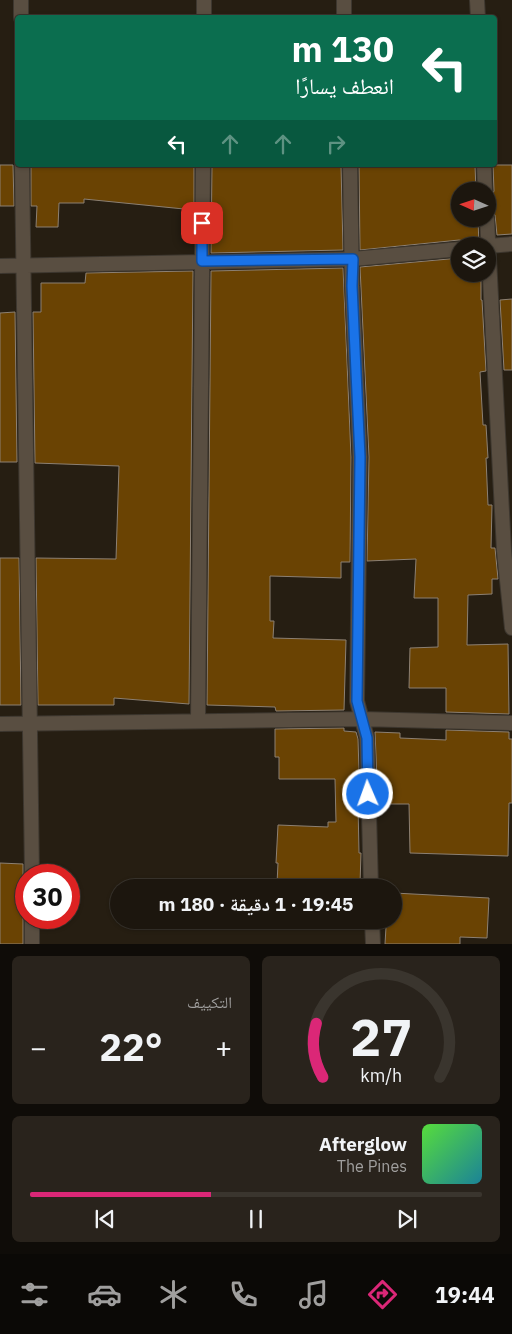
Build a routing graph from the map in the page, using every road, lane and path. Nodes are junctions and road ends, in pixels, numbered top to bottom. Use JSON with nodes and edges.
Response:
{"nodes":[{"id":1,"x":21,"y":0,"type":"edge"},
{"id":2,"x":204,"y":0,"type":"edge"},
{"id":3,"x":344,"y":0,"type":"edge"},
{"id":4,"x":477,"y":0,"type":"edge"},
{"id":5,"x":22,"y":15,"type":"edge"},
{"id":6,"x":204,"y":15,"type":"edge"},
{"id":7,"x":344,"y":15,"type":"edge"},
{"id":8,"x":478,"y":15,"type":"edge"},
{"id":9,"x":22,"y":167,"type":"edge"},
{"id":10,"x":203,"y":167,"type":"edge"},
{"id":11,"x":350,"y":167,"type":"edge"},
{"id":12,"x":484,"y":167,"type":"edge"},
{"id":13,"x":485,"y":182,"type":"edge"},
{"id":14,"x":512,"y":244,"type":"edge"},
{"id":15,"x":496,"y":245,"type":"edge"},
{"id":16,"x":451,"y":250,"type":"edge"},
{"id":17,"x":353,"y":259,"type":"junction"},
{"id":18,"x":202,"y":261,"type":"junction"},
{"id":19,"x":0,"y":266,"type":"edge"},
{"id":20,"x":23,"y":266,"type":"junction"},
{"id":21,"x":490,"y":282,"type":"edge"},
{"id":22,"x":512,"y":628,"type":"edge"},
{"id":23,"x":362,"y":719,"type":"junction"},
{"id":24,"x":198,"y":721,"type":"junction"},
{"id":25,"x":512,"y":723,"type":"edge"},
{"id":26,"x":0,"y":724,"type":"edge"},
{"id":27,"x":30,"y":724,"type":"junction"},
{"id":28,"x":32,"y":864,"type":"edge"},
{"id":29,"x":371,"y":879,"type":"edge"},
{"id":30,"x":32,"y":929,"type":"edge"},
{"id":31,"x":372,"y":929,"type":"edge"},
{"id":32,"x":32,"y":944,"type":"edge"},
{"id":33,"x":373,"y":944,"type":"edge"}],
"edges":[{"from":1,"to":5,"type":"street"},
{"from":2,"to":6,"type":"street"},
{"from":3,"to":7,"type":"street"},
{"from":4,"to":8,"type":"street"},
{"from":9,"to":20,"type":"street"},
{"from":10,"to":18,"type":"street"},
{"from":11,"to":17,"type":"street"},
{"from":12,"to":13,"type":"street"},
{"from":14,"to":15,"type":"street"},
{"from":16,"to":17,"type":"street"},
{"from":17,"to":18,"type":"street"},
{"from":17,"to":23,"type":"street"},
{"from":18,"to":20,"type":"street"},
{"from":18,"to":24,"type":"street"},
{"from":19,"to":20,"type":"street"},
{"from":20,"to":27,"type":"street"},
{"from":21,"to":22,"type":"street"},
{"from":23,"to":24,"type":"street"},
{"from":23,"to":25,"type":"street"},
{"from":23,"to":29,"type":"street"},
{"from":24,"to":27,"type":"street"},
{"from":26,"to":27,"type":"street"},
{"from":27,"to":28,"type":"street"},
{"from":30,"to":32,"type":"street"},
{"from":31,"to":33,"type":"street"}]}
